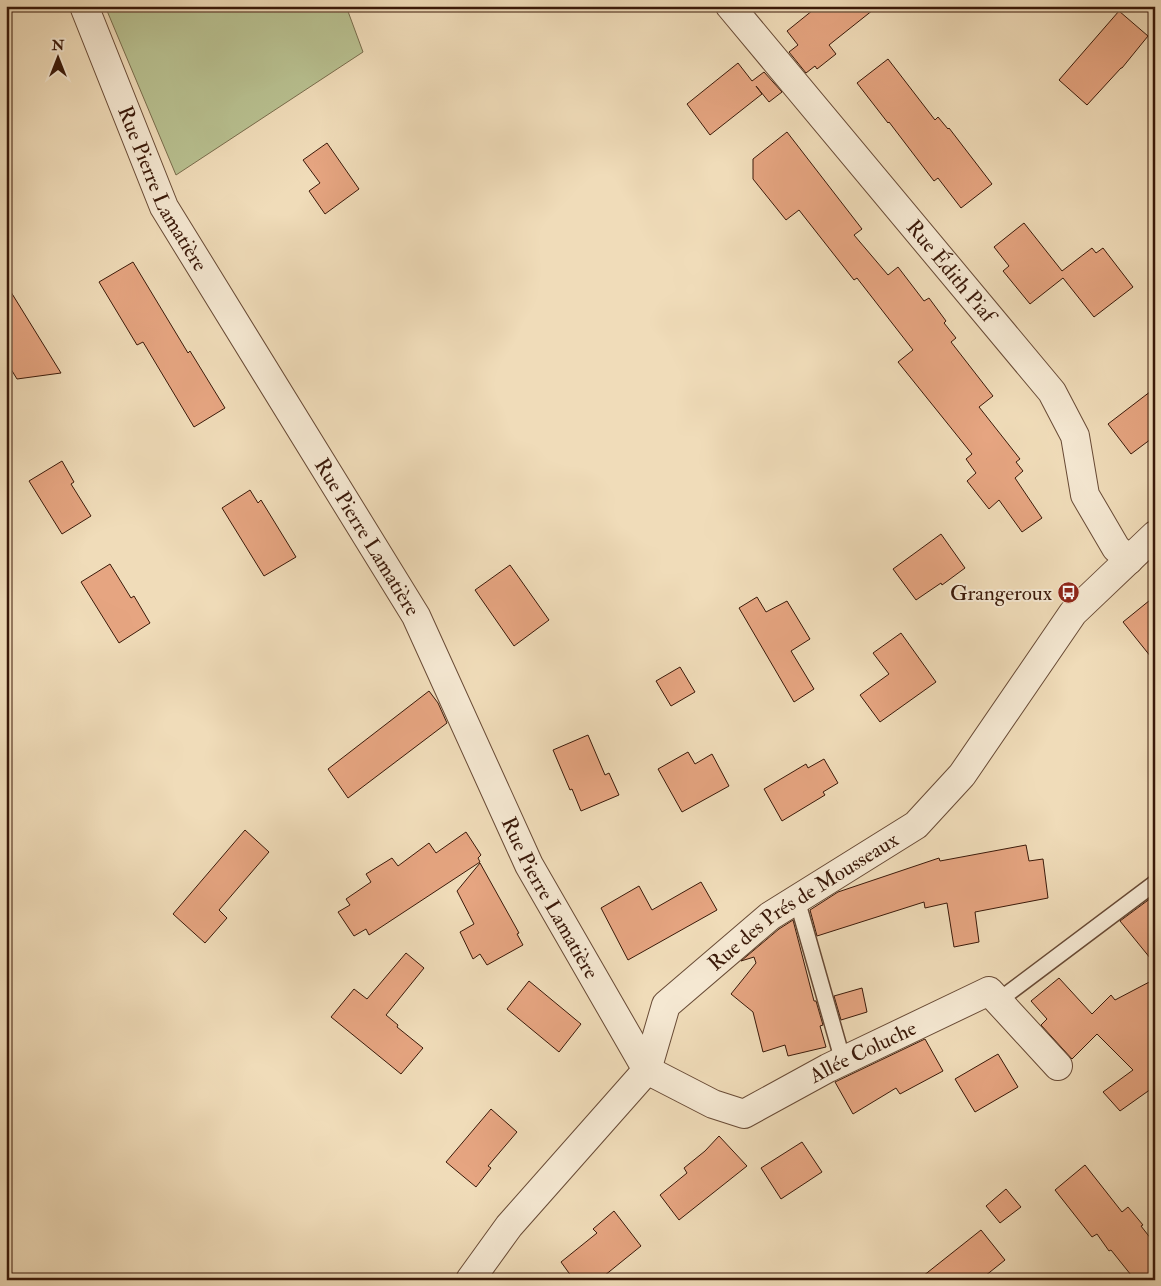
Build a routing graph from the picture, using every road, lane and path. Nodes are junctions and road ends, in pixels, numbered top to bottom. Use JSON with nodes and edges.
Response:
{"nodes":[{"id":1,"x":84,"y":6,"type":"edge"},
{"id":2,"x":730,"y":6,"type":"edge"},
{"id":3,"x":1155,"y":535,"type":"edge"},
{"id":4,"x":1129,"y":560,"type":"junction"},
{"id":5,"x":1155,"y":883,"type":"edge"},
{"id":6,"x":797,"y":900,"type":"junction"},
{"id":7,"x":998,"y":1001,"type":"junction"},
{"id":8,"x":843,"y":1061,"type":"junction"},
{"id":9,"x":1058,"y":1066,"type":"dead end"},
{"id":10,"x":647,"y":1070,"type":"junction"},
{"id":11,"x":470,"y":1280,"type":"edge"}],
"edges":[{"from":1,"to":10,"type":"street","name":"Rue Pierre Lamatière"},
{"from":2,"to":4,"type":"street","name":"Rue Édith Piaf"},
{"from":3,"to":4,"type":"street","name":"Rue des Prés de Mousseaux"},
{"from":4,"to":6,"type":"street","name":"Rue des Prés de Mousseaux"},
{"from":5,"to":7,"type":"lane"},
{"from":6,"to":8,"type":"lane"},
{"from":6,"to":10,"type":"street","name":"Rue des Prés de Mousseaux"},
{"from":7,"to":8,"type":"street","name":"Allée Coluche"},
{"from":7,"to":9,"type":"street"},
{"from":8,"to":10,"type":"street","name":"Allée Coluche"},
{"from":10,"to":11,"type":"street","name":"Rue des Prés de Mousseaux"}]}
